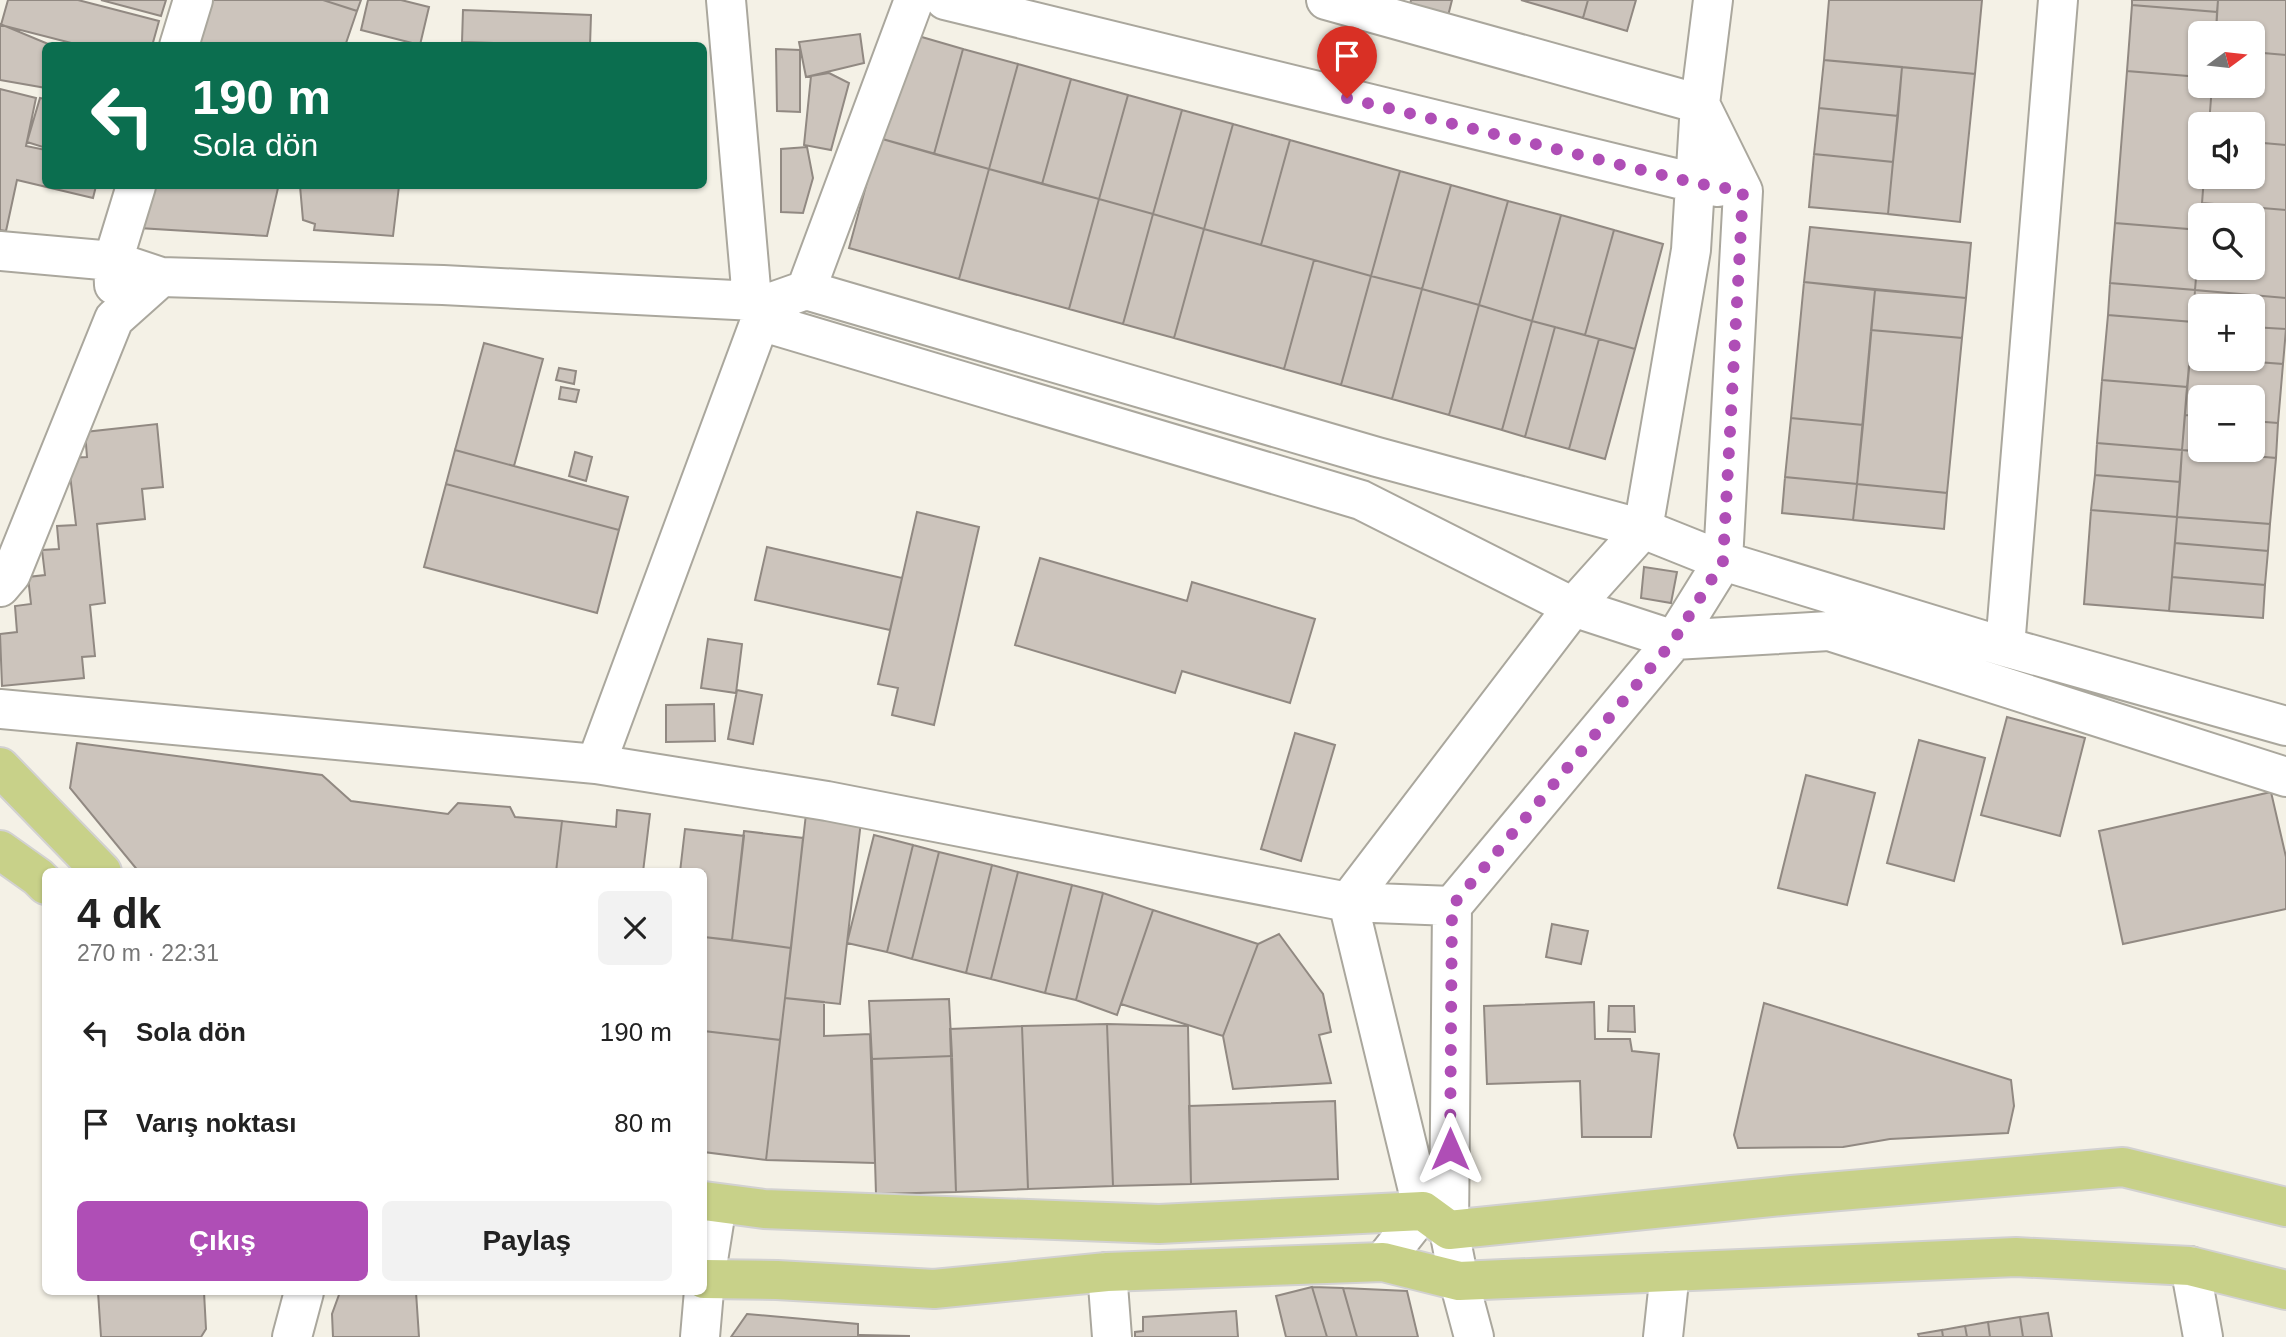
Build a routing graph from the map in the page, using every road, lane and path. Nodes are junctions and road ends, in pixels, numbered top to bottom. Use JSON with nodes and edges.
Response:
{"nodes":[{"id":1,"x":193,"y":0,"type":"edge"},
{"id":2,"x":726,"y":0,"type":"edge"},
{"id":3,"x":914,"y":0,"type":"edge"},
{"id":4,"x":945,"y":0,"type":"edge"},
{"id":5,"x":1326,"y":0,"type":"edge"},
{"id":6,"x":1713,"y":0,"type":"edge"},
{"id":7,"x":2058,"y":0,"type":"edge"},
{"id":8,"x":180,"y":42,"type":"edge"},
{"id":9,"x":1700,"y":104,"type":"junction"},
{"id":10,"x":1695,"y":183,"type":"junction"},
{"id":11,"x":135,"y":189,"type":"edge"},
{"id":12,"x":1743,"y":191,"type":"junction"},
{"id":13,"x":0,"y":251,"type":"edge"},
{"id":14,"x":113,"y":261,"type":"junction"},
{"id":15,"x":161,"y":276,"type":"junction"},
{"id":16,"x":773,"y":303,"type":"junction"},
{"id":17,"x":114,"y":318,"type":"junction"},
{"id":18,"x":1643,"y":529,"type":"junction"},
{"id":19,"x":1723,"y":561,"type":"junction"},
{"id":20,"x":4,"y":581,"type":"edge"},
{"id":21,"x":1573,"y":607,"type":"junction"},
{"id":22,"x":1674,"y":640,"type":"junction"},
{"id":23,"x":2005,"y":647,"type":"junction"},
{"id":24,"x":0,"y":709,"type":"edge"},
{"id":25,"x":2286,"y":726,"type":"edge"},
{"id":26,"x":596,"y":764,"type":"junction"},
{"id":27,"x":0,"y":767,"type":"edge"},
{"id":28,"x":2286,"y":777,"type":"edge"},
{"id":29,"x":0,"y":850,"type":"edge"},
{"id":30,"x":98,"y":868,"type":"edge"},
{"id":31,"x":42,"y":882,"type":"edge"},
{"id":32,"x":1348,"y":902,"type":"junction"},
{"id":33,"x":1452,"y":906,"type":"junction"},
{"id":34,"x":710,"y":1203,"type":"edge"},
{"id":35,"x":2286,"y":1207,"type":"edge"},
{"id":36,"x":1436,"y":1220,"type":"junction"},
{"id":37,"x":707,"y":1241,"type":"edge"},
{"id":38,"x":1383,"y":1262,"type":"junction"},
{"id":39,"x":2190,"y":1266,"type":"junction"},
{"id":40,"x":1107,"y":1272,"type":"junction"},
{"id":41,"x":1670,"y":1272,"type":"junction"},
{"id":42,"x":707,"y":1279,"type":"edge"},
{"id":43,"x":1459,"y":1281,"type":"junction"},
{"id":44,"x":2286,"y":1290,"type":"edge"},
{"id":45,"x":303,"y":1295,"type":"edge"},
{"id":46,"x":703,"y":1295,"type":"edge"},
{"id":47,"x":292,"y":1337,"type":"edge"},
{"id":48,"x":700,"y":1337,"type":"edge"},
{"id":49,"x":1112,"y":1337,"type":"edge"},
{"id":50,"x":1474,"y":1337,"type":"edge"},
{"id":51,"x":1663,"y":1337,"type":"edge"},
{"id":52,"x":2203,"y":1337,"type":"edge"}],
"edges":[{"from":1,"to":8,"type":"street"},
{"from":2,"to":16,"type":"street"},
{"from":3,"to":16,"type":"street"},
{"from":4,"to":10,"type":"street"},
{"from":5,"to":9,"type":"street"},
{"from":6,"to":9,"type":"street"},
{"from":7,"to":23,"type":"street"},
{"from":9,"to":10,"type":"street"},
{"from":9,"to":12,"type":"street"},
{"from":10,"to":12,"type":"street"},
{"from":10,"to":18,"type":"street"},
{"from":11,"to":14,"type":"street"},
{"from":12,"to":19,"type":"street"},
{"from":13,"to":14,"type":"street"},
{"from":14,"to":15,"type":"street"},
{"from":14,"to":17,"type":"street"},
{"from":15,"to":16,"type":"street"},
{"from":15,"to":17,"type":"street"},
{"from":16,"to":18,"type":"street"},
{"from":16,"to":21,"type":"street"},
{"from":16,"to":26,"type":"street"},
{"from":17,"to":20,"type":"street"},
{"from":18,"to":19,"type":"street"},
{"from":18,"to":21,"type":"street"},
{"from":19,"to":22,"type":"street"},
{"from":19,"to":23,"type":"street"},
{"from":21,"to":22,"type":"street"},
{"from":21,"to":32,"type":"street"},
{"from":22,"to":28,"type":"street"},
{"from":22,"to":33,"type":"street"},
{"from":23,"to":25,"type":"street"},
{"from":24,"to":26,"type":"street"},
{"from":26,"to":32,"type":"street"},
{"from":27,"to":30,"type":"main road"},
{"from":29,"to":31,"type":"main road"},
{"from":32,"to":33,"type":"street"},
{"from":32,"to":36,"type":"street"},
{"from":33,"to":36,"type":"street"},
{"from":34,"to":36,"type":"main road"},
{"from":34,"to":37,"type":"street"},
{"from":35,"to":36,"type":"main road"},
{"from":36,"to":38,"type":"street"},
{"from":36,"to":43,"type":"street"},
{"from":38,"to":40,"type":"main road"},
{"from":38,"to":43,"type":"main road"},
{"from":39,"to":41,"type":"main road"},
{"from":39,"to":44,"type":"main road"},
{"from":39,"to":52,"type":"street"},
{"from":40,"to":42,"type":"main road"},
{"from":40,"to":49,"type":"street"},
{"from":41,"to":43,"type":"main road"},
{"from":41,"to":51,"type":"street"},
{"from":43,"to":50,"type":"street"},
{"from":45,"to":47,"type":"street"},
{"from":46,"to":48,"type":"street"}]}
